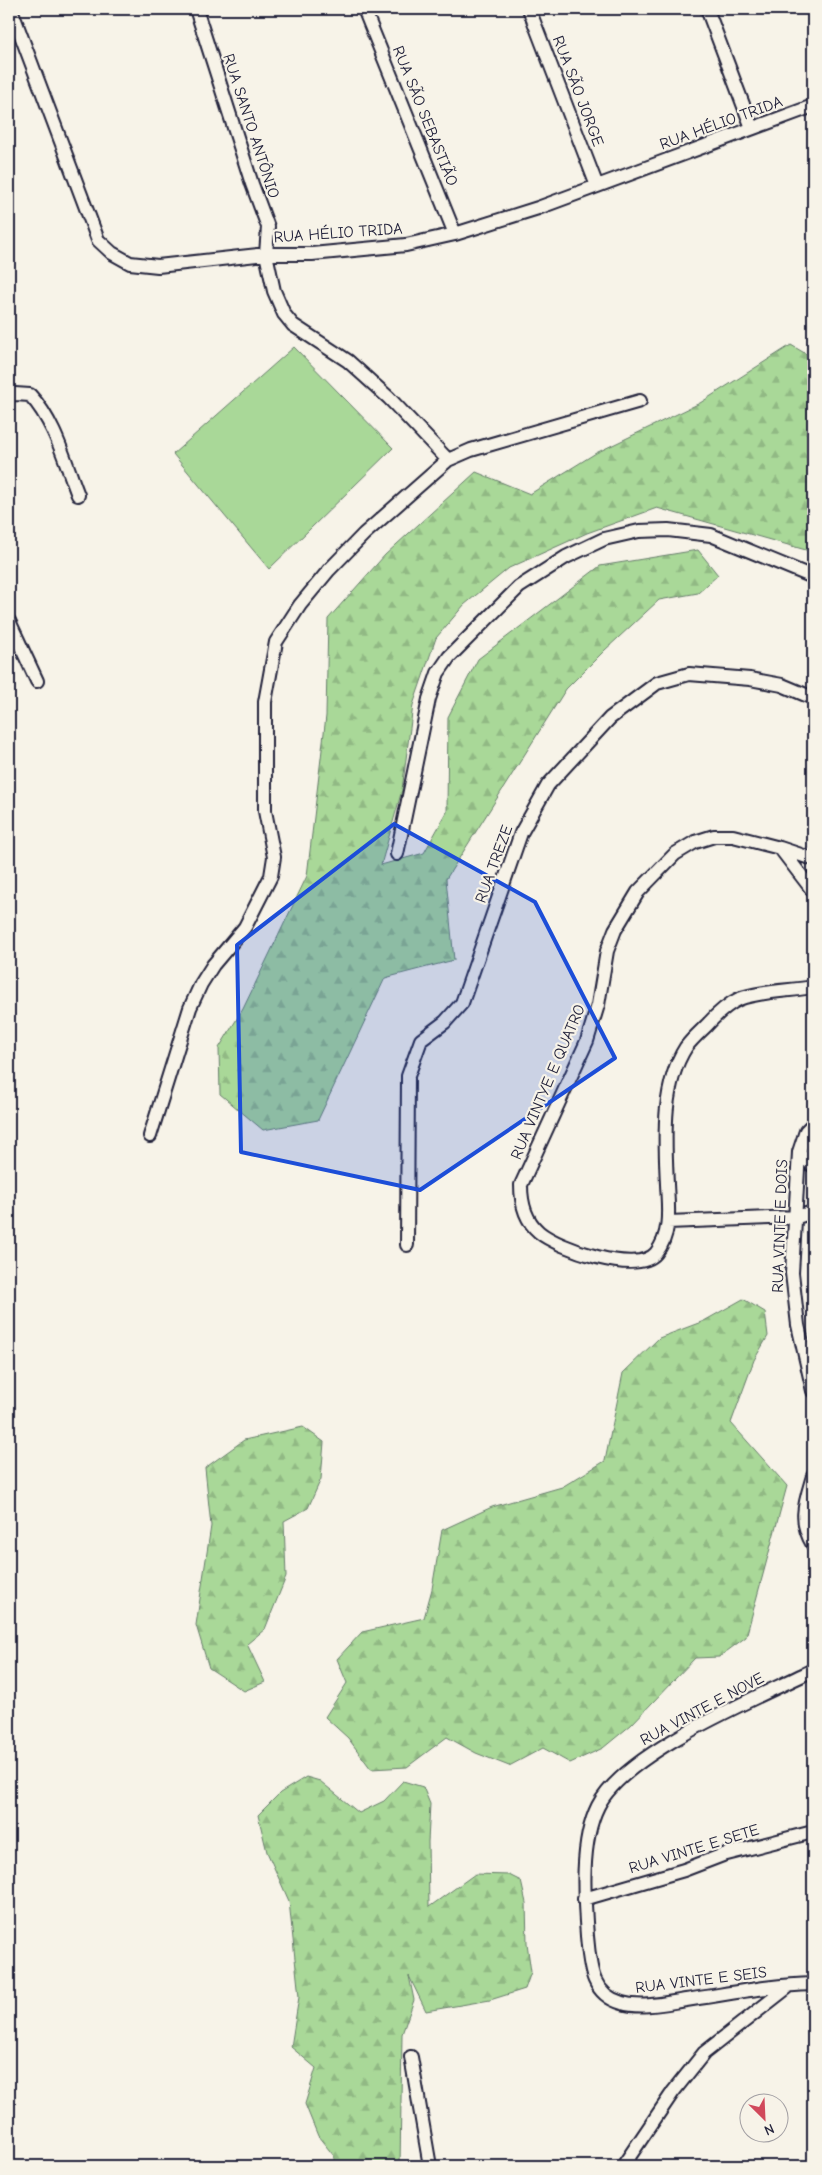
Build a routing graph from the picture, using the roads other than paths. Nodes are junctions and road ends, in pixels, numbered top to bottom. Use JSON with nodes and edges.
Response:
{"nodes":[{"id":1,"x":10,"y":9,"type":"edge"},
{"id":2,"x":196,"y":9,"type":"edge"},
{"id":3,"x":364,"y":9,"type":"edge"},
{"id":4,"x":529,"y":9,"type":"edge"},
{"id":5,"x":707,"y":9,"type":"edge"},
{"id":6,"x":813,"y":106,"type":"edge"},
{"id":7,"x":752,"y":128,"type":"junction"},
{"id":8,"x":596,"y":186,"type":"junction"},
{"id":9,"x":455,"y":234,"type":"junction"},
{"id":10,"x":266,"y":254,"type":"junction"},
{"id":11,"x":9,"y":396,"type":"edge"},
{"id":12,"x":640,"y":401,"type":"dead end"},
{"id":13,"x":448,"y":460,"type":"junction"},
{"id":14,"x":78,"y":495,"type":"dead end"},
{"id":15,"x":813,"y":577,"type":"edge"},
{"id":16,"x":9,"y":621,"type":"edge"},
{"id":17,"x":37,"y":681,"type":"dead end"},
{"id":18,"x":813,"y":698,"type":"edge"},
{"id":19,"x":780,"y":848,"type":"junction"},
{"id":20,"x":397,"y":854,"type":"dead end"},
{"id":21,"x":813,"y":859,"type":"edge"},
{"id":22,"x":813,"y":891,"type":"edge"},
{"id":23,"x":813,"y":987,"type":"edge"},
{"id":24,"x":813,"y":1124,"type":"edge"},
{"id":25,"x":150,"y":1136,"type":"dead end"},
{"id":26,"x":798,"y":1152,"type":"junction"},
{"id":27,"x":813,"y":1166,"type":"edge"},
{"id":28,"x":813,"y":1212,"type":"edge"},
{"id":29,"x":796,"y":1217,"type":"junction"},
{"id":30,"x":668,"y":1222,"type":"junction"},
{"id":31,"x":407,"y":1245,"type":"dead end"},
{"id":32,"x":813,"y":1391,"type":"edge"},
{"id":33,"x":813,"y":1476,"type":"edge"},
{"id":34,"x":813,"y":1545,"type":"edge"},
{"id":35,"x":813,"y":1670,"type":"edge"},
{"id":36,"x":813,"y":1832,"type":"edge"},
{"id":37,"x":584,"y":1900,"type":"junction"},
{"id":38,"x":813,"y":1984,"type":"edge"},
{"id":39,"x":790,"y":1985,"type":"junction"},
{"id":40,"x":411,"y":2057,"type":"dead end"},
{"id":41,"x":430,"y":2166,"type":"edge"},
{"id":42,"x":623,"y":2166,"type":"edge"}],
"edges":[{"from":1,"to":10,"type":"street","name":"RUA HÉLIO TRIDA"},
{"from":2,"to":10,"type":"street","name":"RUA SANTO ANTÔNIO"},
{"from":3,"to":9,"type":"street","name":"RUA SÃO SEBASTIÃO"},
{"from":4,"to":8,"type":"street","name":"RUA SÃO JORGE"},
{"from":5,"to":7,"type":"street"},
{"from":6,"to":7,"type":"street","name":"RUA HÉLIO TRIDA"},
{"from":7,"to":8,"type":"street","name":"RUA HÉLIO TRIDA"},
{"from":8,"to":9,"type":"street","name":"RUA HÉLIO TRIDA"},
{"from":9,"to":10,"type":"street","name":"RUA HÉLIO TRIDA"},
{"from":10,"to":13,"type":"street","name":"RUA SANTO ANTÔNIO"},
{"from":11,"to":14,"type":"street"},
{"from":12,"to":13,"type":"street"},
{"from":13,"to":25,"type":"street"},
{"from":15,"to":20,"type":"street"},
{"from":16,"to":17,"type":"street"},
{"from":18,"to":31,"type":"street","name":"RUA TREZE"},
{"from":19,"to":21,"type":"street","name":"RUA VINTYE E QUATRO"},
{"from":19,"to":22,"type":"street"},
{"from":19,"to":30,"type":"street","name":"RUA VINTYE E QUATRO"},
{"from":23,"to":30,"type":"street"},
{"from":24,"to":26,"type":"street","name":"RUA VINTE E DOIS"},
{"from":26,"to":27,"type":"street"},
{"from":26,"to":29,"type":"street","name":"RUA VINTE E DOIS"},
{"from":28,"to":29,"type":"street"},
{"from":29,"to":30,"type":"street"},
{"from":29,"to":32,"type":"street","name":"RUA VINTE E DOIS"},
{"from":33,"to":34,"type":"street"},
{"from":35,"to":37,"type":"street","name":"RUA VINTE E NOVE"},
{"from":36,"to":37,"type":"street","name":"RUA VINTE E SETE"},
{"from":37,"to":39,"type":"street","name":"RUA VINTE E SEIS"},
{"from":38,"to":39,"type":"street","name":"RUA VINTE E SEIS"},
{"from":39,"to":42,"type":"street","name":"RUA VINTE E SEIS"},
{"from":40,"to":41,"type":"street"}]}
